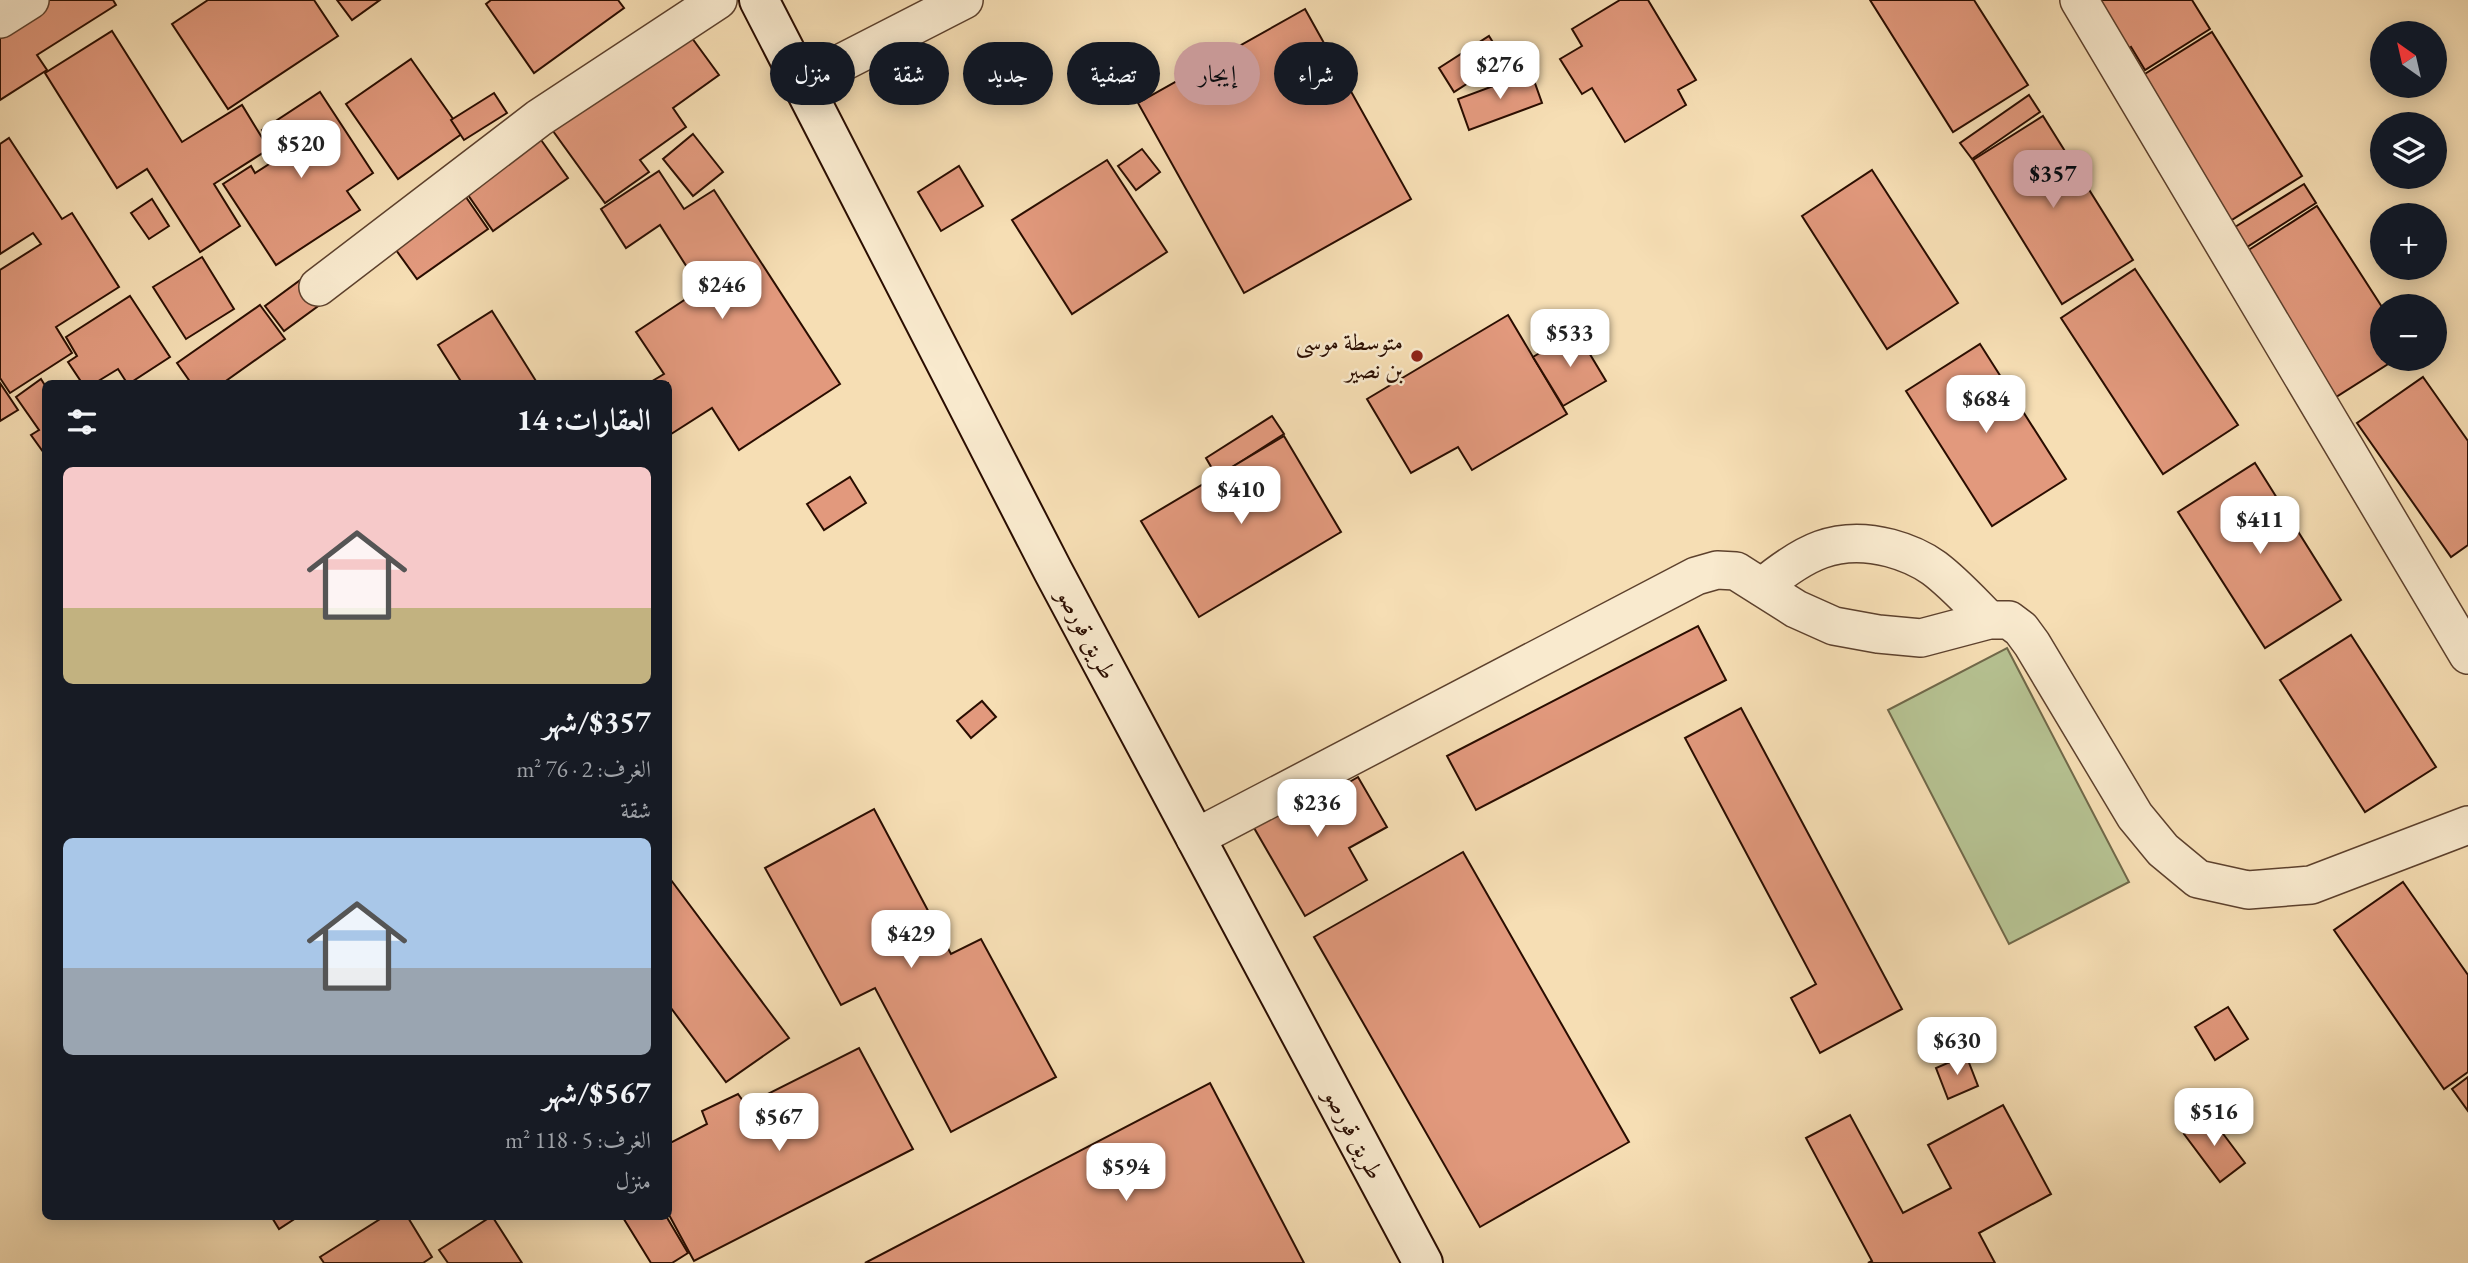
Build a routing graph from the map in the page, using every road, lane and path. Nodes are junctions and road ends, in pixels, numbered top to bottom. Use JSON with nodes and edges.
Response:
{"nodes":[{"id":1,"x":30,"y":0,"type":"edge"},
{"id":2,"x":718,"y":0,"type":"edge"},
{"id":3,"x":759,"y":0,"type":"edge"},
{"id":4,"x":964,"y":0,"type":"edge"},
{"id":5,"x":2080,"y":0,"type":"edge"},
{"id":6,"x":0,"y":19,"type":"edge"},
{"id":7,"x":781,"y":42,"type":"edge"},
{"id":8,"x":855,"y":56,"type":"edge"},
{"id":9,"x":813,"y":105,"type":"edge"},
{"id":10,"x":318,"y":287,"type":"dead end"},
{"id":11,"x":1762,"y":587,"type":"junction"},
{"id":12,"x":1989,"y":620,"type":"junction"},
{"id":13,"x":2468,"y":655,"type":"edge"},
{"id":14,"x":2468,"y":825,"type":"edge"},
{"id":15,"x":1195,"y":838,"type":"junction"},
{"id":16,"x":1423,"y":1263,"type":"edge"}],
"edges":[{"from":1,"to":6,"type":"street"},
{"from":2,"to":10,"type":"street"},
{"from":3,"to":7,"type":"main road","name":"طريق قورصو"},
{"from":4,"to":8,"type":"street"},
{"from":5,"to":13,"type":"street"},
{"from":9,"to":15,"type":"main road","name":"طريق قورصو"},
{"from":11,"to":12,"type":"street"},
{"from":11,"to":12,"type":"street"},
{"from":11,"to":15,"type":"street"},
{"from":12,"to":14,"type":"street"},
{"from":15,"to":16,"type":"main road","name":"طريق قورصو"}]}
